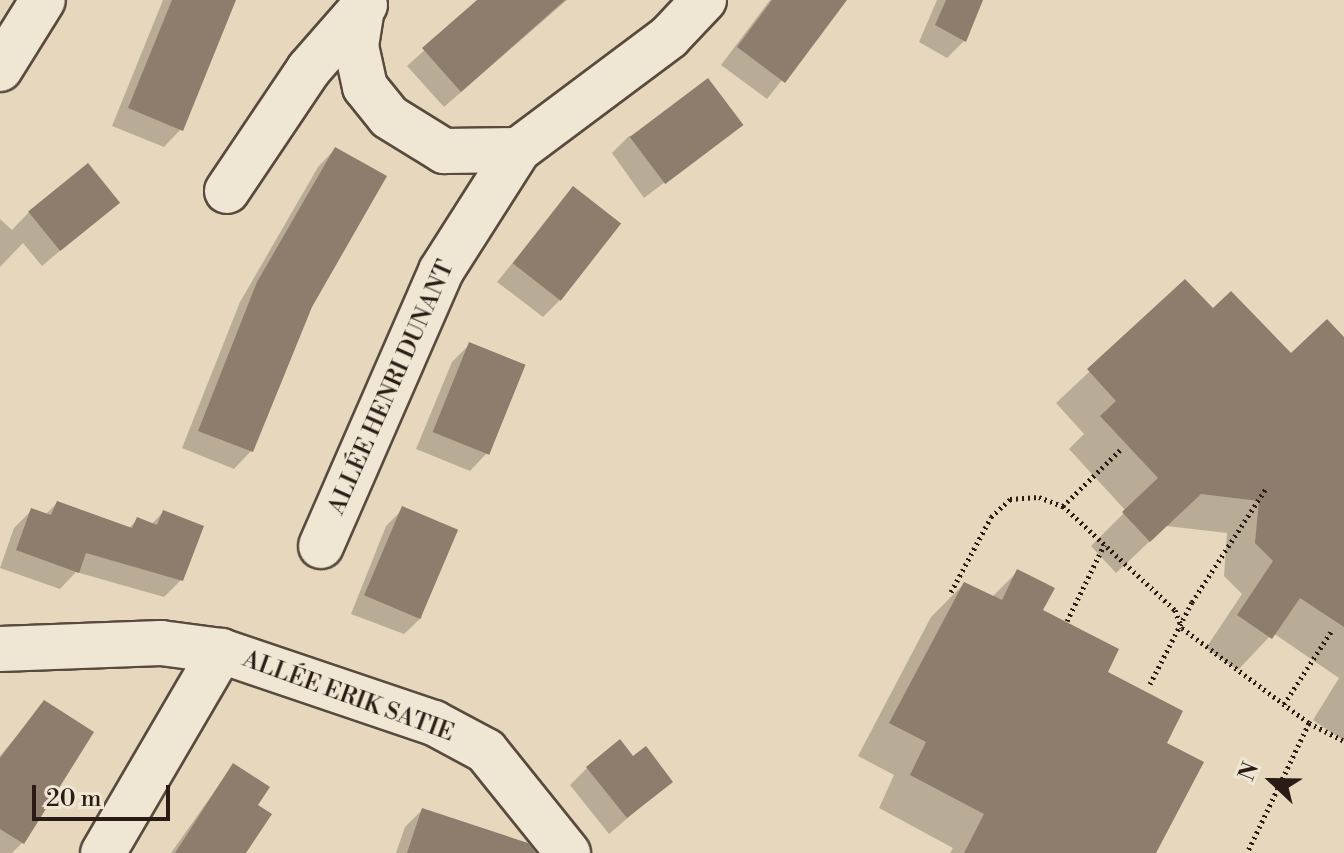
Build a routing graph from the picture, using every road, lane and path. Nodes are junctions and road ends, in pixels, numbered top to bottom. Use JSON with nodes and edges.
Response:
{"nodes":[{"id":1,"x":43,"y":0,"type":"edge"},
{"id":2,"x":704,"y":0,"type":"edge"},
{"id":3,"x":365,"y":4,"type":"edge"},
{"id":4,"x":0,"y":69,"type":"edge"},
{"id":5,"x":518,"y":150,"type":"junction"},
{"id":6,"x":227,"y":191,"type":"dead end"},
{"id":7,"x":1120,"y":450,"type":"dead end"},
{"id":8,"x":1267,"y":487,"type":"dead end"},
{"id":9,"x":1063,"y":506,"type":"junction"},
{"id":10,"x":1104,"y":545,"type":"junction"},
{"id":11,"x":321,"y":546,"type":"dead end"},
{"id":12,"x":951,"y":592,"type":"dead end"},
{"id":13,"x":1067,"y":621,"type":"dead end"},
{"id":14,"x":1182,"y":628,"type":"junction"},
{"id":15,"x":1331,"y":632,"type":"dead end"},
{"id":16,"x":0,"y":649,"type":"edge"},
{"id":17,"x":221,"y":651,"type":"junction"},
{"id":18,"x":1150,"y":684,"type":"dead end"},
{"id":19,"x":1284,"y":704,"type":"junction"},
{"id":20,"x":1309,"y":723,"type":"junction"},
{"id":21,"x":1344,"y":741,"type":"edge"},
{"id":22,"x":103,"y":853,"type":"edge"},
{"id":23,"x":568,"y":853,"type":"edge"},
{"id":24,"x":1247,"y":853,"type":"edge"}],
"edges":[{"from":1,"to":4,"type":"street"},
{"from":2,"to":5,"type":"street","name":"ALLÉE HENRI DUNANT"},
{"from":3,"to":5,"type":"street"},
{"from":3,"to":6,"type":"street"},
{"from":5,"to":11,"type":"street","name":"ALLÉE HENRI DUNANT"},
{"from":7,"to":9,"type":"path"},
{"from":8,"to":14,"type":"path"},
{"from":9,"to":10,"type":"path"},
{"from":9,"to":12,"type":"path"},
{"from":10,"to":13,"type":"path"},
{"from":10,"to":14,"type":"path"},
{"from":14,"to":18,"type":"path"},
{"from":14,"to":19,"type":"path"},
{"from":15,"to":19,"type":"path"},
{"from":16,"to":17,"type":"street","name":"ALLÉE ERIK SATIE"},
{"from":17,"to":22,"type":"street","name":"ALLÉE ERIK SATIE"},
{"from":17,"to":23,"type":"street","name":"ALLÉE ERIK SATIE"},
{"from":19,"to":20,"type":"path"},
{"from":20,"to":21,"type":"path"},
{"from":20,"to":24,"type":"path"}]}
